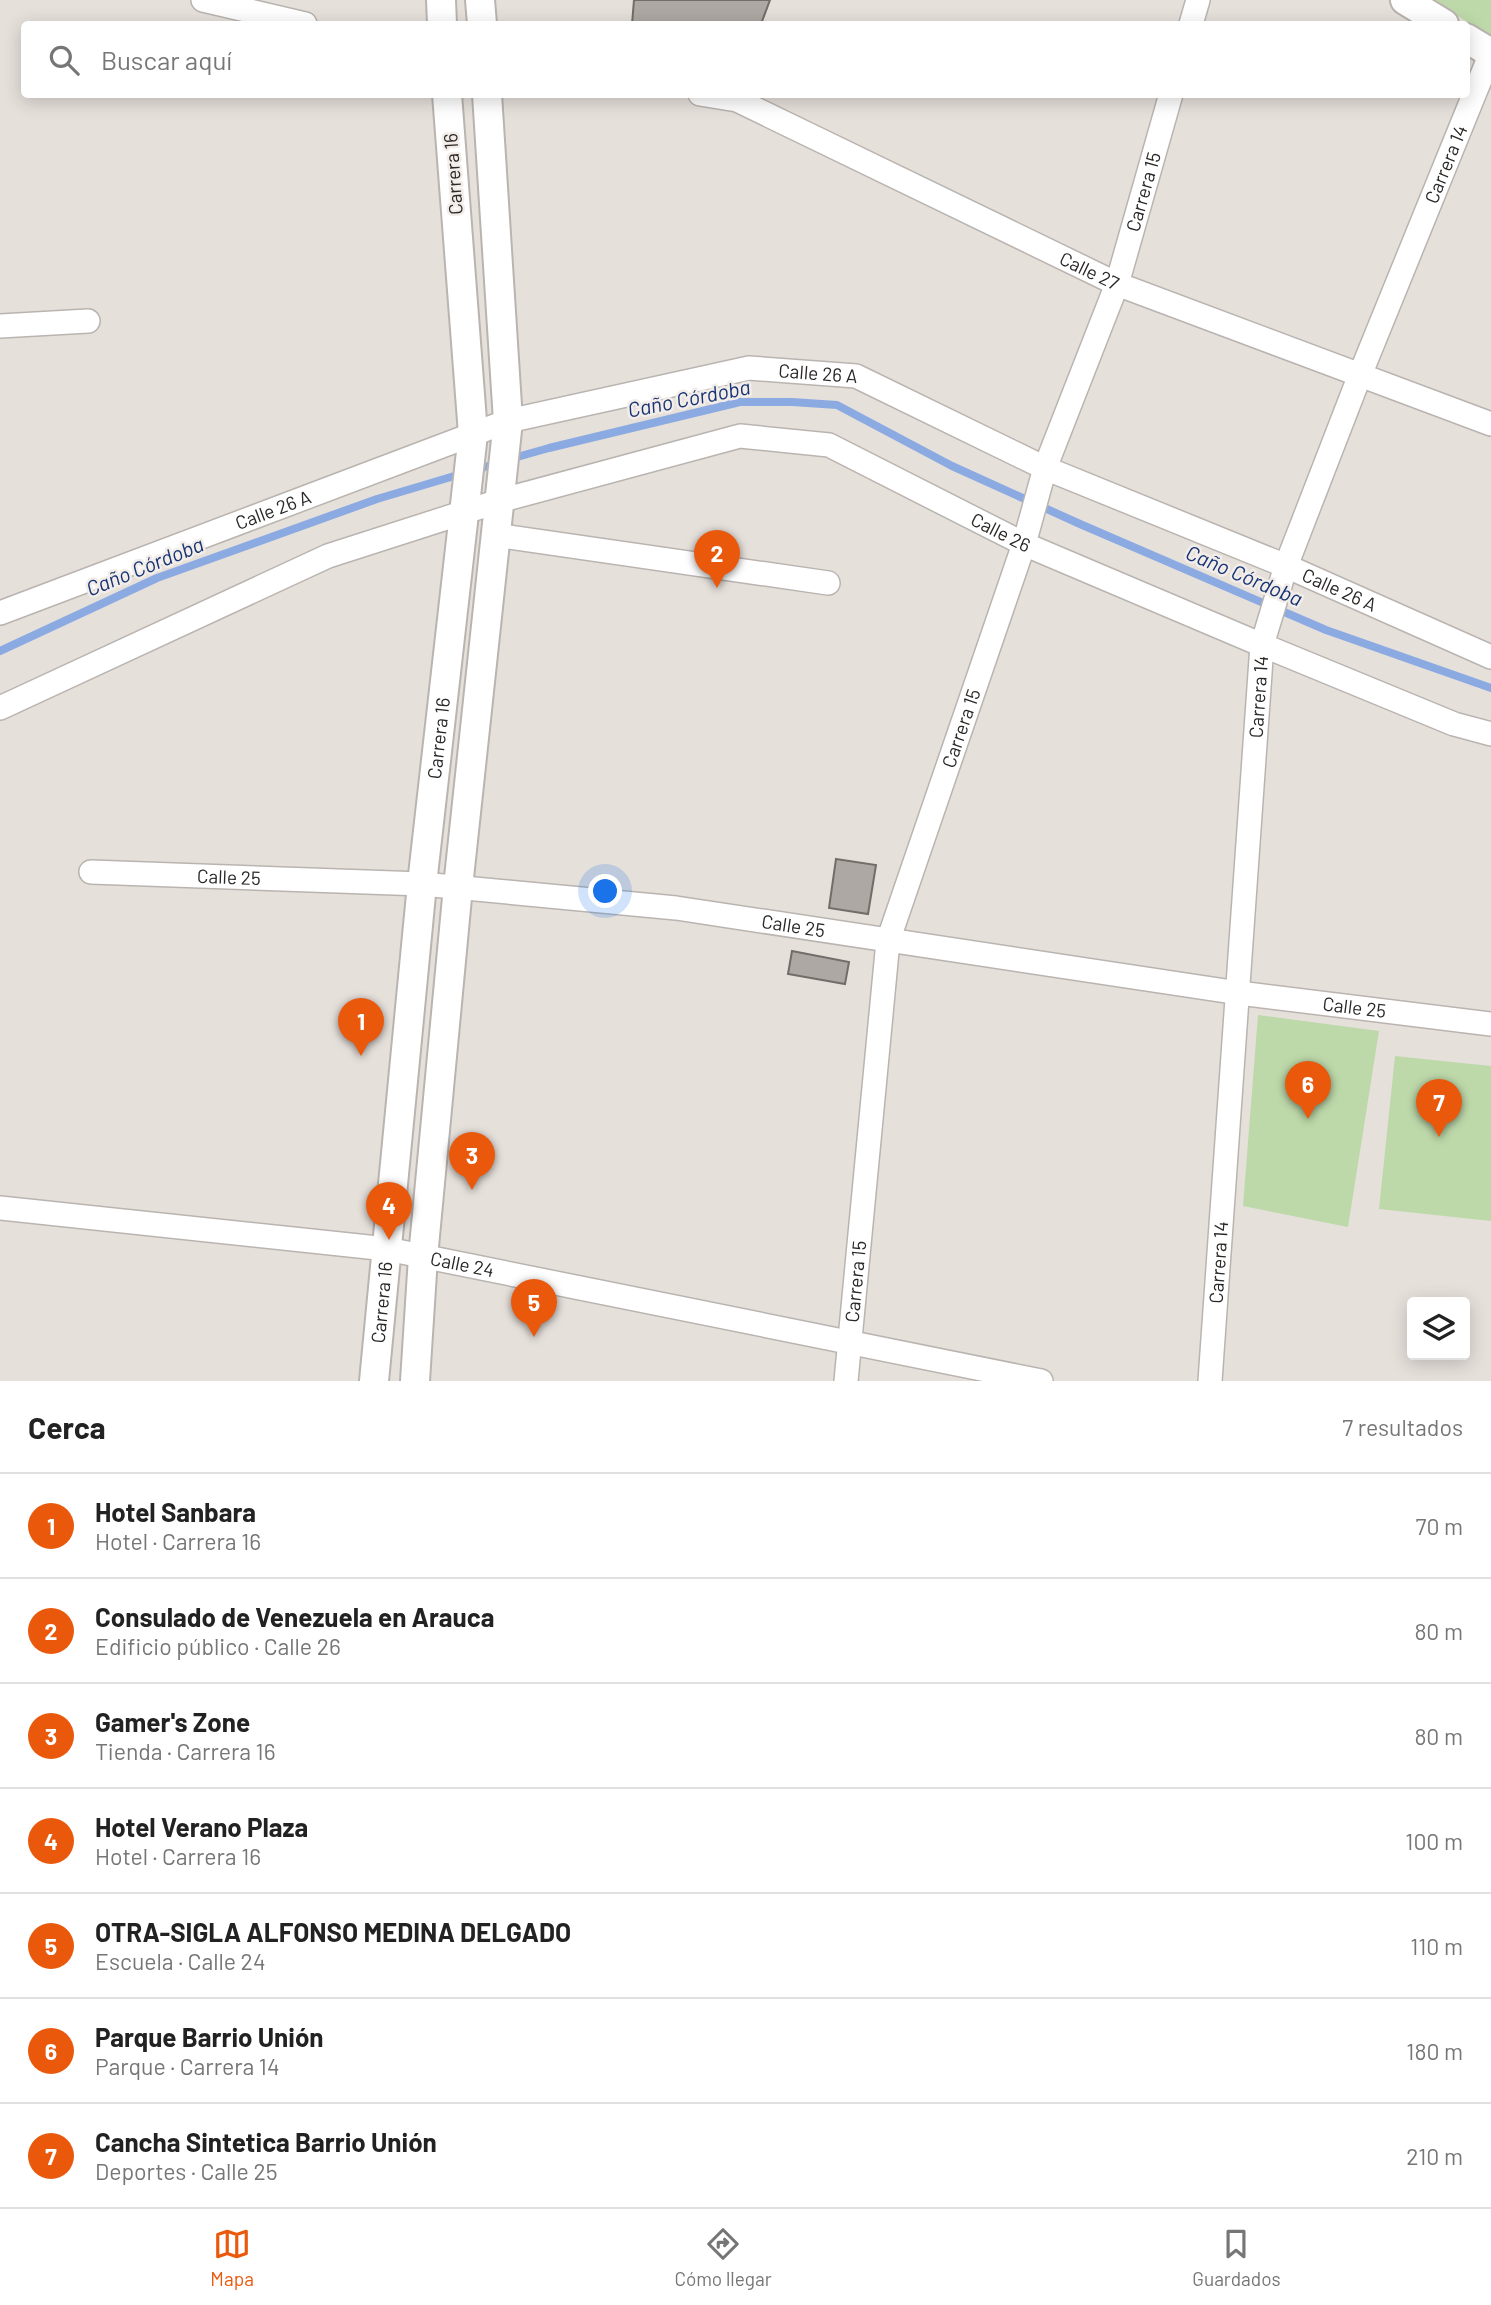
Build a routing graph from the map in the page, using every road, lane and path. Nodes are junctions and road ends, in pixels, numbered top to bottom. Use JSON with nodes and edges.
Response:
{"nodes":[{"id":1,"x":203,"y":0,"type":"edge"},
{"id":2,"x":440,"y":0,"type":"edge"},
{"id":3,"x":480,"y":0,"type":"edge"},
{"id":4,"x":1198,"y":0,"type":"edge"},
{"id":5,"x":1405,"y":0,"type":"edge"},
{"id":6,"x":292,"y":21,"type":"edge"},
{"id":7,"x":442,"y":21,"type":"edge"},
{"id":8,"x":482,"y":21,"type":"edge"},
{"id":9,"x":1192,"y":21,"type":"edge"},
{"id":10,"x":1439,"y":21,"type":"edge"},
{"id":11,"x":1470,"y":40,"type":"edge"},
{"id":12,"x":1491,"y":53,"type":"edge"},
{"id":13,"x":447,"y":98,"type":"edge"},
{"id":14,"x":487,"y":98,"type":"edge"},
{"id":15,"x":725,"y":98,"type":"edge"},
{"id":16,"x":1170,"y":98,"type":"edge"},
{"id":17,"x":1117,"y":284,"type":"junction"},
{"id":18,"x":88,"y":321,"type":"dead end"},
{"id":19,"x":0,"y":326,"type":"edge"},
{"id":20,"x":1360,"y":375,"type":"junction"},
{"id":21,"x":1491,"y":424,"type":"edge"},
{"id":22,"x":508,"y":428,"type":"junction"},
{"id":23,"x":472,"y":442,"type":"junction"},
{"id":24,"x":1043,"y":475,"type":"junction"},
{"id":25,"x":500,"y":496,"type":"junction"},
{"id":26,"x":465,"y":510,"type":"junction"},
{"id":27,"x":495,"y":535,"type":"junction"},
{"id":28,"x":1026,"y":536,"type":"junction"},
{"id":29,"x":1286,"y":566,"type":"junction"},
{"id":30,"x":828,"y":583,"type":"dead end"},
{"id":31,"x":0,"y":613,"type":"edge"},
{"id":32,"x":1264,"y":638,"type":"junction"},
{"id":33,"x":1491,"y":657,"type":"edge"},
{"id":34,"x":0,"y":708,"type":"edge"},
{"id":35,"x":1491,"y":734,"type":"edge"},
{"id":36,"x":91,"y":872,"type":"dead end"},
{"id":37,"x":422,"y":884,"type":"junction"},
{"id":38,"x":458,"y":887,"type":"junction"},
{"id":39,"x":888,"y":941,"type":"junction"},
{"id":40,"x":1239,"y":993,"type":"junction"},
{"id":41,"x":1491,"y":1024,"type":"edge"},
{"id":42,"x":0,"y":1208,"type":"edge"},
{"id":43,"x":387,"y":1249,"type":"junction"},
{"id":44,"x":424,"y":1257,"type":"junction"},
{"id":45,"x":850,"y":1342,"type":"junction"},
{"id":46,"x":374,"y":1381,"type":"edge"},
{"id":47,"x":415,"y":1381,"type":"edge"},
{"id":48,"x":846,"y":1381,"type":"edge"},
{"id":49,"x":1041,"y":1381,"type":"edge"},
{"id":50,"x":1210,"y":1381,"type":"edge"}],
"edges":[{"from":1,"to":6,"type":"street"},
{"from":2,"to":7,"type":"street"},
{"from":3,"to":8,"type":"street"},
{"from":4,"to":9,"type":"street"},
{"from":5,"to":10,"type":"street"},
{"from":11,"to":12,"type":"street"},
{"from":12,"to":20,"type":"street","name":"Carrera 14"},
{"from":13,"to":23,"type":"street","name":"Carrera 16"},
{"from":14,"to":22,"type":"street","name":"Carrera 16"},
{"from":15,"to":17,"type":"street","name":"Calle 27"},
{"from":16,"to":17,"type":"street","name":"Carrera 15"},
{"from":17,"to":20,"type":"street","name":"Calle 27"},
{"from":17,"to":24,"type":"street","name":"Carrera 15"},
{"from":18,"to":19,"type":"street"},
{"from":20,"to":21,"type":"street","name":"Calle 27"},
{"from":20,"to":29,"type":"street","name":"Carrera 14"},
{"from":22,"to":23,"type":"street","name":"Calle 26 A"},
{"from":22,"to":24,"type":"street","name":"Calle 26 A"},
{"from":22,"to":25,"type":"street","name":"Carrera 16"},
{"from":23,"to":26,"type":"street","name":"Carrera 16"},
{"from":23,"to":31,"type":"street","name":"Calle 26 A"},
{"from":24,"to":28,"type":"street","name":"Carrera 15"},
{"from":24,"to":29,"type":"street","name":"Calle 26 A"},
{"from":25,"to":26,"type":"street","name":"Calle 26"},
{"from":25,"to":27,"type":"street","name":"Carrera 16"},
{"from":25,"to":28,"type":"street","name":"Calle 26"},
{"from":26,"to":34,"type":"street","name":"Calle 26"},
{"from":26,"to":37,"type":"street","name":"Carrera 16"},
{"from":27,"to":30,"type":"street"},
{"from":27,"to":38,"type":"street","name":"Carrera 16"},
{"from":28,"to":32,"type":"street","name":"Calle 26"},
{"from":28,"to":39,"type":"street","name":"Carrera 15"},
{"from":29,"to":32,"type":"street","name":"Carrera 14"},
{"from":29,"to":33,"type":"street","name":"Calle 26 A"},
{"from":32,"to":35,"type":"street","name":"Calle 26"},
{"from":32,"to":40,"type":"street","name":"Carrera 14"},
{"from":36,"to":37,"type":"street","name":"Calle 25"},
{"from":37,"to":38,"type":"street","name":"Calle 25"},
{"from":37,"to":43,"type":"street","name":"Carrera 16"},
{"from":38,"to":39,"type":"street","name":"Calle 25"},
{"from":38,"to":44,"type":"street","name":"Carrera 16"},
{"from":39,"to":40,"type":"street","name":"Calle 25"},
{"from":39,"to":45,"type":"street","name":"Carrera 15"},
{"from":40,"to":41,"type":"street","name":"Calle 25"},
{"from":40,"to":50,"type":"street","name":"Carrera 14"},
{"from":42,"to":43,"type":"street","name":"Calle 24"},
{"from":43,"to":44,"type":"street","name":"Calle 24"},
{"from":43,"to":46,"type":"street","name":"Carrera 16"},
{"from":44,"to":45,"type":"street","name":"Calle 24"},
{"from":44,"to":47,"type":"street","name":"Carrera 16"},
{"from":45,"to":48,"type":"street","name":"Carrera 15"},
{"from":45,"to":49,"type":"street","name":"Calle 24"}]}
